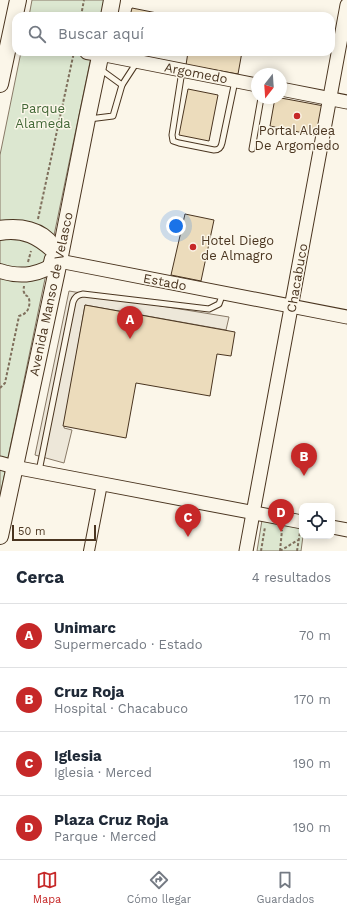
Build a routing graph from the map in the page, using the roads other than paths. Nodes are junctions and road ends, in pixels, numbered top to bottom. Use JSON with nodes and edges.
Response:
{"nodes":[{"id":1,"x":18,"y":0,"type":"edge"},
{"id":2,"x":112,"y":0,"type":"edge"},
{"id":3,"x":347,"y":5,"type":"edge"},
{"id":4,"x":15,"y":12,"type":"edge"},
{"id":5,"x":110,"y":12,"type":"edge"},
{"id":6,"x":12,"y":23,"type":"edge"},
{"id":7,"x":8,"y":39,"type":"edge"},
{"id":8,"x":97,"y":56,"type":"edge"},
{"id":9,"x":138,"y":61,"type":"junction"},
{"id":10,"x":182,"y":70,"type":"junction"},
{"id":11,"x":235,"y":80,"type":"junction"},
{"id":12,"x":251,"y":83,"type":"edge"},
{"id":13,"x":0,"y":84,"type":"edge"},
{"id":14,"x":122,"y":85,"type":"junction"},
{"id":15,"x":287,"y":90,"type":"edge"},
{"id":16,"x":330,"y":98,"type":"junction"},
{"id":17,"x":347,"y":102,"type":"edge"},
{"id":18,"x":260,"y":104,"type":"edge"},
{"id":19,"x":87,"y":119,"type":"junction"},
{"id":20,"x":252,"y":149,"type":"dead end"},
{"id":21,"x":0,"y":228,"type":"edge"},
{"id":22,"x":0,"y":236,"type":"edge"},
{"id":23,"x":59,"y":262,"type":"junction"},
{"id":24,"x":0,"y":264,"type":"edge"},
{"id":25,"x":0,"y":271,"type":"edge"},
{"id":26,"x":223,"y":293,"type":"junction"},
{"id":27,"x":292,"y":306,"type":"junction"},
{"id":28,"x":347,"y":317,"type":"edge"},
{"id":29,"x":7,"y":465,"type":"edge"},
{"id":30,"x":39,"y":472,"type":"junction"},
{"id":31,"x":102,"y":484,"type":"junction"},
{"id":32,"x":254,"y":512,"type":"junction"},
{"id":33,"x":299,"y":521,"type":"edge"},
{"id":34,"x":335,"y":528,"type":"edge"},
{"id":35,"x":347,"y":530,"type":"edge"},
{"id":36,"x":0,"y":536,"type":"edge"},
{"id":37,"x":89,"y":551,"type":"edge"},
{"id":38,"x":246,"y":551,"type":"edge"}],
"edges":[{"from":1,"to":4,"type":"main road"},
{"from":2,"to":5,"type":"main road"},
{"from":3,"to":16,"type":"street","name":"Chacabuco"},
{"from":6,"to":7,"type":"main road"},
{"from":7,"to":13,"type":"main road"},
{"from":8,"to":9,"type":"street","name":"Argomedo"},
{"from":8,"to":14,"type":"lane"},
{"from":8,"to":19,"type":"main road","name":"Avenida Manso de Velasco"},
{"from":9,"to":10,"type":"street","name":"Argomedo"},
{"from":9,"to":14,"type":"lane"},
{"from":10,"to":11,"type":"street","name":"Argomedo"},
{"from":10,"to":11,"type":"lane"},
{"from":11,"to":12,"type":"street","name":"Argomedo"},
{"from":14,"to":19,"type":"lane"},
{"from":15,"to":16,"type":"street"},
{"from":16,"to":17,"type":"street"},
{"from":16,"to":27,"type":"street","name":"Chacabuco"},
{"from":18,"to":20,"type":"lane"},
{"from":19,"to":23,"type":"main road","name":"Avenida Manso de Velasco"},
{"from":21,"to":23,"type":"main road"},
{"from":22,"to":24,"type":"street"},
{"from":23,"to":25,"type":"main road"},
{"from":23,"to":26,"type":"street","name":"Estado"},
{"from":23,"to":29,"type":"main road","name":"Avenida Manso de Velasco"},
{"from":26,"to":27,"type":"street","name":"Estado"},
{"from":26,"to":30,"type":"lane"},
{"from":27,"to":28,"type":"street","name":"Estado"},
{"from":27,"to":32,"type":"street","name":"Chacabuco"},
{"from":29,"to":30,"type":"street"},
{"from":29,"to":36,"type":"main road","name":"Avenida Manso de Velasco"},
{"from":30,"to":31,"type":"street"},
{"from":31,"to":32,"type":"street"},
{"from":31,"to":37,"type":"street"},
{"from":32,"to":33,"type":"street"},
{"from":32,"to":38,"type":"street","name":"Chacabuco"},
{"from":34,"to":35,"type":"street"}]}
